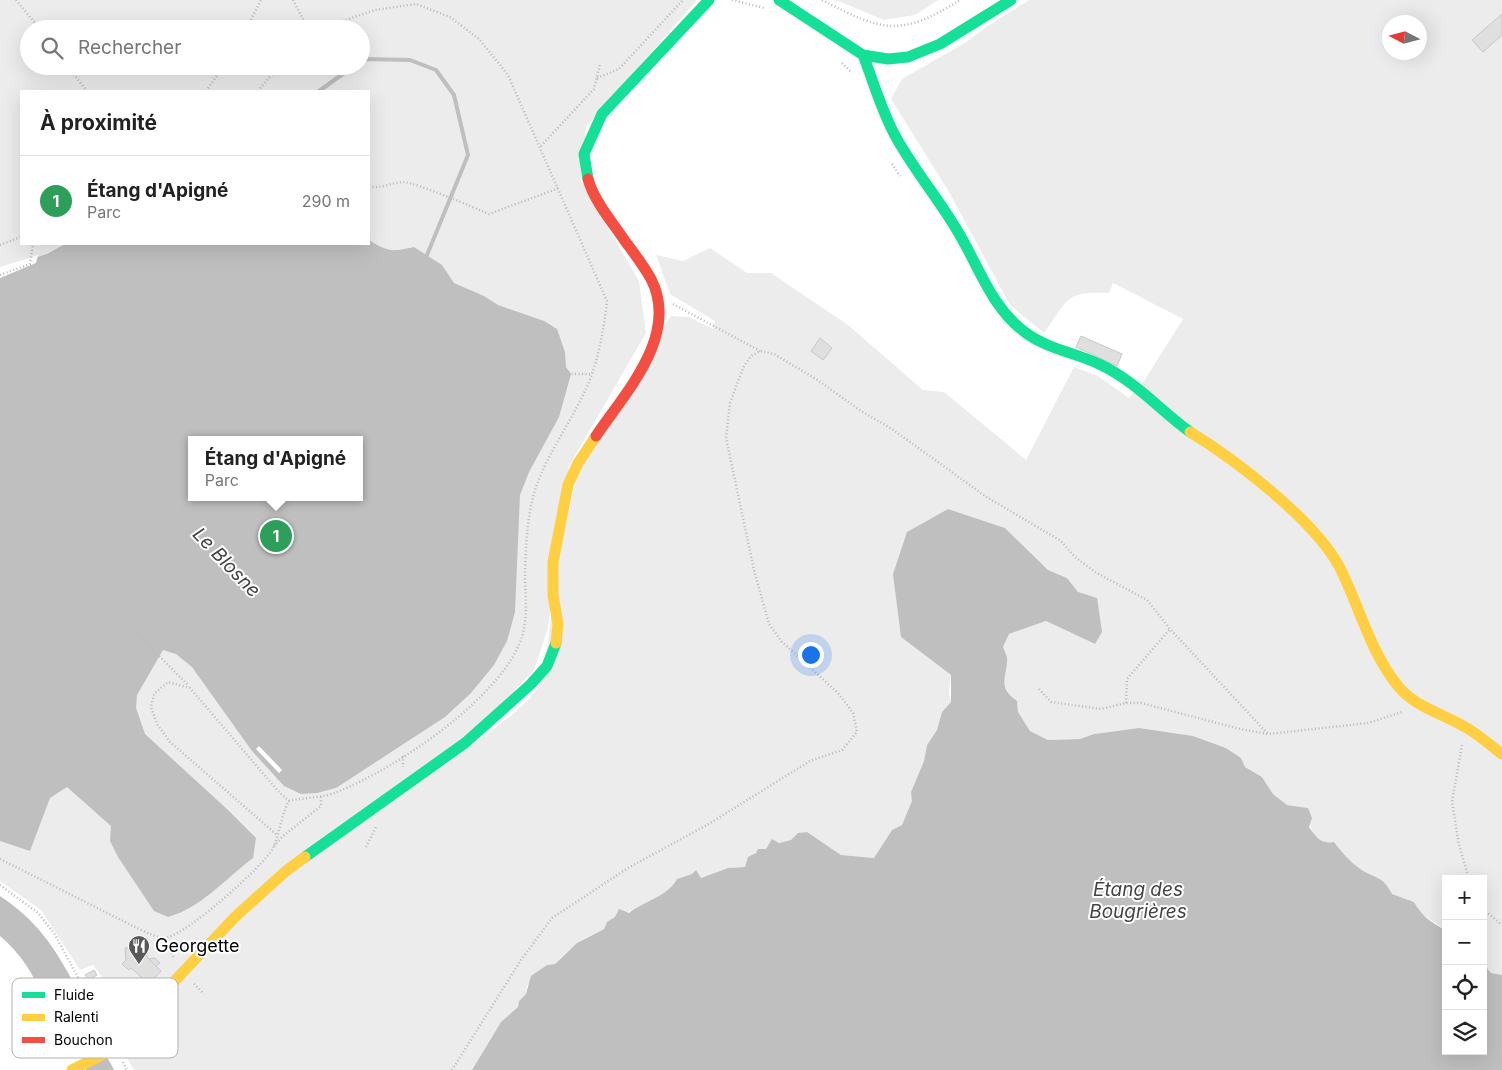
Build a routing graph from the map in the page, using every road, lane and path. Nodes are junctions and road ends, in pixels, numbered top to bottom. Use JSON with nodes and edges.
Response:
{"nodes":[{"id":1,"x":16,"y":0,"type":"edge"},
{"id":2,"x":261,"y":0,"type":"edge"},
{"id":3,"x":293,"y":0,"type":"edge"},
{"id":4,"x":426,"y":0,"type":"edge"},
{"id":5,"x":683,"y":0,"type":"edge"},
{"id":6,"x":709,"y":0,"type":"edge"},
{"id":7,"x":732,"y":0,"type":"edge"},
{"id":8,"x":779,"y":0,"type":"edge"},
{"id":9,"x":822,"y":0,"type":"edge"},
{"id":10,"x":960,"y":0,"type":"edge"},
{"id":11,"x":1011,"y":0,"type":"edge"},
{"id":12,"x":423,"y":6,"type":"junction"},
{"id":13,"x":772,"y":10,"type":"dead end"},
{"id":14,"x":33,"y":20,"type":"edge"},
{"id":15,"x":251,"y":20,"type":"edge"},
{"id":16,"x":303,"y":20,"type":"edge"},
{"id":17,"x":346,"y":20,"type":"edge"},
{"id":18,"x":863,"y":55,"type":"junction"},
{"id":19,"x":836,"y":59,"type":"dead end"},
{"id":20,"x":600,"y":64,"type":"dead end"},
{"id":21,"x":853,"y":74,"type":"dead end"},
{"id":22,"x":75,"y":75,"type":"edge"},
{"id":23,"x":218,"y":75,"type":"edge"},
{"id":24,"x":271,"y":75,"type":"edge"},
{"id":25,"x":597,"y":78,"type":"junction"},
{"id":26,"x":86,"y":90,"type":"edge"},
{"id":27,"x":207,"y":90,"type":"edge"},
{"id":28,"x":259,"y":90,"type":"edge"},
{"id":29,"x":540,"y":147,"type":"junction"},
{"id":30,"x":889,"y":158,"type":"dead end"},
{"id":31,"x":903,"y":180,"type":"dead end"},
{"id":32,"x":370,"y":186,"type":"edge"},
{"id":33,"x":559,"y":188,"type":"junction"},
{"id":34,"x":20,"y":236,"type":"edge"},
{"id":35,"x":33,"y":245,"type":"edge"},
{"id":36,"x":0,"y":246,"type":"edge"},
{"id":37,"x":0,"y":275,"type":"edge"},
{"id":38,"x":657,"y":296,"type":"junction"},
{"id":39,"x":760,"y":351,"type":"junction"},
{"id":40,"x":561,"y":374,"type":"dead end"},
{"id":41,"x":592,"y":374,"type":"junction"},
{"id":42,"x":1170,"y":629,"type":"junction"},
{"id":43,"x":137,"y":634,"type":"dead end"},
{"id":44,"x":190,"y":688,"type":"junction"},
{"id":45,"x":1039,"y":689,"type":"dead end"},
{"id":46,"x":1126,"y":703,"type":"junction"},
{"id":47,"x":1420,"y":706,"type":"junction"},
{"id":48,"x":1466,"y":727,"type":"junction"},
{"id":49,"x":1268,"y":734,"type":"junction"},
{"id":50,"x":1502,"y":754,"type":"edge"},
{"id":51,"x":321,"y":795,"type":"junction"},
{"id":52,"x":289,"y":801,"type":"junction"},
{"id":53,"x":276,"y":834,"type":"junction"},
{"id":54,"x":273,"y":848,"type":"junction"},
{"id":55,"x":0,"y":859,"type":"edge"},
{"id":56,"x":1467,"y":875,"type":"edge"},
{"id":57,"x":0,"y":885,"type":"edge"},
{"id":58,"x":1487,"y":912,"type":"edge"},
{"id":59,"x":1502,"y":925,"type":"edge"},
{"id":60,"x":78,"y":978,"type":"edge"},
{"id":61,"x":177,"y":978,"type":"edge"},
{"id":62,"x":96,"y":1058,"type":"edge"},
{"id":63,"x":72,"y":1070,"type":"edge"},
{"id":64,"x":452,"y":1070,"type":"edge"}],
"edges":[{"from":1,"to":14,"type":"path"},
{"from":2,"to":15,"type":"path"},
{"from":3,"to":16,"type":"path"},
{"from":4,"to":12,"type":"path"},
{"from":5,"to":25,"type":"path"},
{"from":6,"to":38,"type":"street"},
{"from":7,"to":13,"type":"path"},
{"from":8,"to":18,"type":"street"},
{"from":9,"to":10,"type":"path"},
{"from":11,"to":18,"type":"street"},
{"from":12,"to":17,"type":"path"},
{"from":12,"to":29,"type":"path"},
{"from":18,"to":47,"type":"street"},
{"from":19,"to":21,"type":"path"},
{"from":20,"to":25,"type":"path"},
{"from":22,"to":26,"type":"path"},
{"from":23,"to":27,"type":"path"},
{"from":24,"to":28,"type":"path"},
{"from":25,"to":29,"type":"path"},
{"from":29,"to":33,"type":"path"},
{"from":30,"to":31,"type":"path"},
{"from":32,"to":33,"type":"path"},
{"from":33,"to":41,"type":"path"},
{"from":34,"to":36,"type":"path"},
{"from":35,"to":37,"type":"path"},
{"from":38,"to":39,"type":"path"},
{"from":38,"to":61,"type":"street"},
{"from":39,"to":42,"type":"path"},
{"from":39,"to":64,"type":"path"},
{"from":40,"to":41,"type":"path"},
{"from":41,"to":51,"type":"path"},
{"from":42,"to":46,"type":"path"},
{"from":42,"to":49,"type":"path"},
{"from":43,"to":44,"type":"path"},
{"from":44,"to":52,"type":"path"},
{"from":44,"to":53,"type":"path"},
{"from":45,"to":46,"type":"path"},
{"from":46,"to":49,"type":"path"},
{"from":47,"to":48,"type":"street"},
{"from":47,"to":49,"type":"path"},
{"from":48,"to":50,"type":"street"},
{"from":48,"to":56,"type":"path"},
{"from":51,"to":52,"type":"path"},
{"from":51,"to":54,"type":"path"},
{"from":52,"to":53,"type":"path"},
{"from":53,"to":54,"type":"path"},
{"from":54,"to":55,"type":"path"},
{"from":57,"to":60,"type":"path"},
{"from":58,"to":59,"type":"path"},
{"from":62,"to":63,"type":"street"}]}
